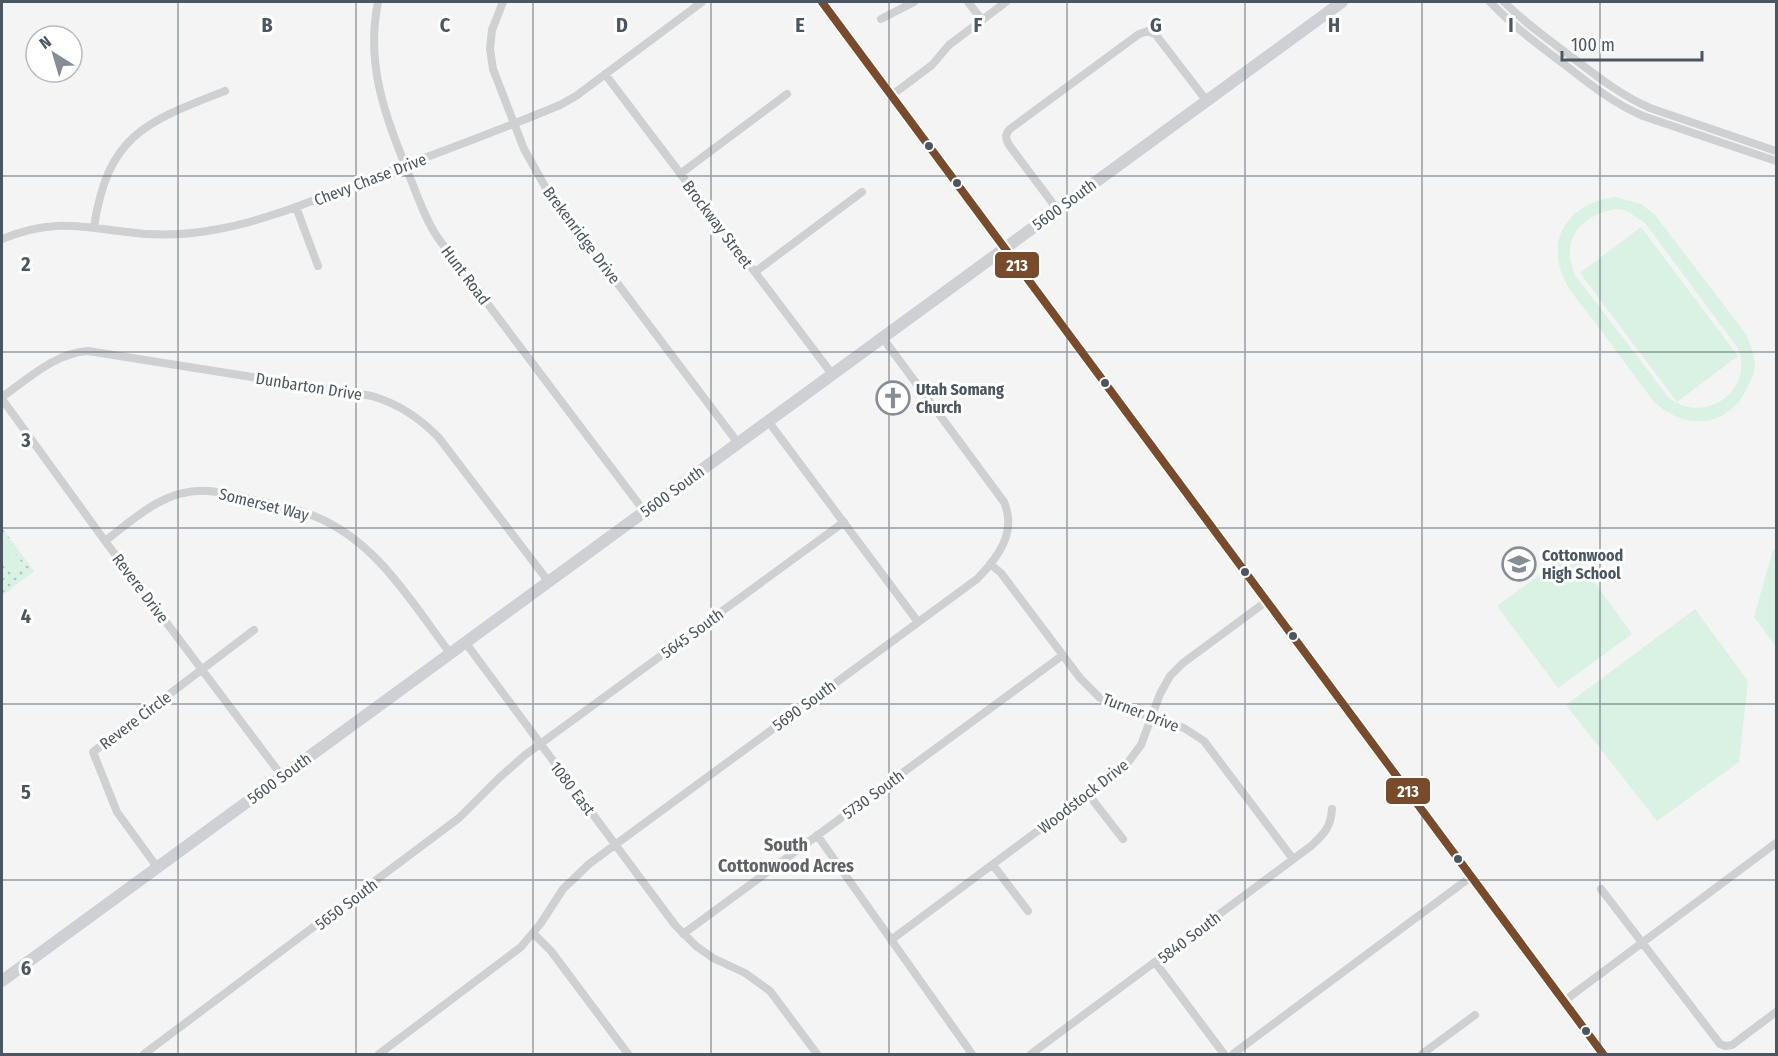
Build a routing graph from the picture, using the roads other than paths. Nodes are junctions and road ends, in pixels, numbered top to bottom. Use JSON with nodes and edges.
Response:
{"nodes":[{"id":1,"x":378,"y":2,"type":"edge"},
{"id":2,"x":503,"y":2,"type":"edge"},
{"id":3,"x":702,"y":2,"type":"edge"},
{"id":4,"x":822,"y":2,"type":"edge"},
{"id":5,"x":914,"y":2,"type":"edge"},
{"id":6,"x":968,"y":2,"type":"edge"},
{"id":7,"x":1006,"y":2,"type":"edge"},
{"id":8,"x":1342,"y":2,"type":"edge"},
{"id":9,"x":1490,"y":2,"type":"edge"},
{"id":10,"x":1504,"y":2,"type":"edge"},
{"id":11,"x":881,"y":19,"type":"dead end"},
{"id":12,"x":982,"y":20,"type":"junction"},
{"id":13,"x":605,"y":74,"type":"junction"},
{"id":14,"x":225,"y":92,"type":"dead end"},
{"id":15,"x":787,"y":94,"type":"dead end"},
{"id":16,"x":892,"y":94,"type":"junction"},
{"id":17,"x":1206,"y":100,"type":"junction"},
{"id":18,"x":514,"y":123,"type":"junction"},
{"id":19,"x":1776,"y":151,"type":"edge"},
{"id":20,"x":1776,"y":161,"type":"edge"},
{"id":21,"x":405,"y":165,"type":"junction"},
{"id":22,"x":680,"y":174,"type":"junction"},
{"id":23,"x":862,"y":192,"type":"dead end"},
{"id":24,"x":296,"y":207,"type":"junction"},
{"id":25,"x":1057,"y":209,"type":"junction"},
{"id":26,"x":94,"y":227,"type":"junction"},
{"id":27,"x":2,"y":239,"type":"edge"},
{"id":28,"x":1005,"y":247,"type":"junction"},
{"id":29,"x":318,"y":266,"type":"dead end"},
{"id":30,"x":755,"y":272,"type":"junction"},
{"id":31,"x":882,"y":337,"type":"junction"},
{"id":32,"x":832,"y":374,"type":"junction"},
{"id":33,"x":2,"y":398,"type":"edge"},
{"id":34,"x":768,"y":421,"type":"junction"},
{"id":35,"x":738,"y":443,"type":"junction"},
{"id":36,"x":644,"y":511,"type":"junction"},
{"id":37,"x":844,"y":522,"type":"junction"},
{"id":38,"x":105,"y":541,"type":"junction"},
{"id":39,"x":990,"y":564,"type":"junction"},
{"id":40,"x":548,"y":581,"type":"junction"},
{"id":41,"x":1267,"y":601,"type":"junction"},
{"id":42,"x":918,"y":622,"type":"junction"},
{"id":43,"x":254,"y":630,"type":"dead end"},
{"id":44,"x":465,"y":642,"type":"junction"},
{"id":45,"x":450,"y":653,"type":"junction"},
{"id":46,"x":1064,"y":655,"type":"junction"},
{"id":47,"x":202,"y":669,"type":"junction"},
{"id":48,"x":1152,"y":717,"type":"junction"},
{"id":49,"x":540,"y":744,"type":"junction"},
{"id":50,"x":282,"y":776,"type":"junction"},
{"id":51,"x":1088,"y":794,"type":"junction"},
{"id":52,"x":1332,"y":809,"type":"dead end"},
{"id":53,"x":817,"y":835,"type":"junction"},
{"id":54,"x":1123,"y":839,"type":"dead end"},
{"id":55,"x":1776,"y":843,"type":"edge"},
{"id":56,"x":615,"y":844,"type":"junction"},
{"id":57,"x":1293,"y":859,"type":"junction"},
{"id":58,"x":993,"y":865,"type":"junction"},
{"id":59,"x":157,"y":867,"type":"junction"},
{"id":60,"x":1472,"y":876,"type":"junction"},
{"id":61,"x":1601,"y":889,"type":"dead end"},
{"id":62,"x":1028,"y":911,"type":"dead end"},
{"id":63,"x":533,"y":933,"type":"junction"},
{"id":64,"x":683,"y":934,"type":"junction"},
{"id":65,"x":891,"y":940,"type":"junction"},
{"id":66,"x":1642,"y":943,"type":"junction"},
{"id":67,"x":1155,"y":962,"type":"junction"},
{"id":68,"x":2,"y":981,"type":"edge"},
{"id":69,"x":1564,"y":1001,"type":"junction"},
{"id":70,"x":1776,"y":1012,"type":"edge"},
{"id":71,"x":1475,"y":1015,"type":"dead end"},
{"id":72,"x":144,"y":1054,"type":"edge"},
{"id":73,"x":380,"y":1054,"type":"edge"},
{"id":74,"x":625,"y":1054,"type":"edge"},
{"id":75,"x":817,"y":1054,"type":"edge"},
{"id":76,"x":972,"y":1054,"type":"edge"},
{"id":77,"x":1031,"y":1054,"type":"edge"},
{"id":78,"x":1224,"y":1054,"type":"edge"},
{"id":79,"x":1233,"y":1054,"type":"edge"},
{"id":80,"x":1422,"y":1054,"type":"edge"},
{"id":81,"x":1604,"y":1054,"type":"edge"}],
"edges":[{"from":1,"to":21,"type":"street","name":"Hunt Road"},
{"from":2,"to":18,"type":"street","name":"Brekenridge Drive"},
{"from":3,"to":13,"type":"street","name":"Chevy Chase Drive"},
{"from":4,"to":16,"type":"main road"},
{"from":5,"to":11,"type":"street"},
{"from":6,"to":12,"type":"street"},
{"from":7,"to":12,"type":"street"},
{"from":8,"to":17,"type":"main road","name":"5600 South"},
{"from":9,"to":20,"type":"street"},
{"from":10,"to":19,"type":"street"},
{"from":12,"to":16,"type":"street"},
{"from":13,"to":18,"type":"street","name":"Chevy Chase Drive"},
{"from":13,"to":22,"type":"street","name":"Brockway Street"},
{"from":14,"to":26,"type":"street"},
{"from":15,"to":22,"type":"street"},
{"from":16,"to":28,"type":"main road"},
{"from":17,"to":25,"type":"main road","name":"5600 South"},
{"from":17,"to":25,"type":"street"},
{"from":18,"to":21,"type":"street","name":"Chevy Chase Drive"},
{"from":18,"to":35,"type":"street","name":"Brekenridge Drive"},
{"from":21,"to":24,"type":"street","name":"Chevy Chase Drive"},
{"from":21,"to":36,"type":"street","name":"Hunt Road"},
{"from":22,"to":30,"type":"street","name":"Brockway Street"},
{"from":23,"to":30,"type":"street"},
{"from":24,"to":26,"type":"street","name":"Chevy Chase Drive"},
{"from":24,"to":29,"type":"street"},
{"from":25,"to":28,"type":"main road","name":"5600 South"},
{"from":26,"to":27,"type":"street","name":"Chevy Chase Drive"},
{"from":28,"to":31,"type":"main road","name":"5600 South"},
{"from":28,"to":41,"type":"main road"},
{"from":30,"to":32,"type":"street","name":"Brockway Street"},
{"from":31,"to":32,"type":"main road","name":"5600 South"},
{"from":31,"to":39,"type":"street","name":"5690 South"},
{"from":32,"to":34,"type":"main road","name":"5600 South"},
{"from":33,"to":38,"type":"street","name":"Revere Drive"},
{"from":33,"to":40,"type":"street","name":"Dunbarton Drive"},
{"from":34,"to":35,"type":"main road","name":"5600 South"},
{"from":34,"to":37,"type":"street"},
{"from":35,"to":36,"type":"main road","name":"5600 South"},
{"from":36,"to":40,"type":"main road","name":"5600 South"},
{"from":37,"to":42,"type":"street"},
{"from":37,"to":49,"type":"street","name":"5645 South"},
{"from":38,"to":45,"type":"street","name":"Somerset Way"},
{"from":38,"to":47,"type":"street","name":"Revere Drive"},
{"from":39,"to":42,"type":"street","name":"5690 South"},
{"from":39,"to":46,"type":"street","name":"Turner Drive"},
{"from":40,"to":44,"type":"main road","name":"5600 South"},
{"from":41,"to":48,"type":"street","name":"Woodstock Drive"},
{"from":41,"to":60,"type":"main road"},
{"from":42,"to":56,"type":"street","name":"5690 South"},
{"from":43,"to":47,"type":"street","name":"Revere Circle"},
{"from":44,"to":45,"type":"main road","name":"5600 South"},
{"from":44,"to":49,"type":"street","name":"1080 East"},
{"from":45,"to":50,"type":"main road","name":"5600 South"},
{"from":46,"to":48,"type":"street","name":"Turner Drive"},
{"from":46,"to":53,"type":"street","name":"5730 South"},
{"from":47,"to":50,"type":"street","name":"Revere Drive"},
{"from":47,"to":59,"type":"street","name":"Revere Circle"},
{"from":48,"to":51,"type":"street","name":"Woodstock Drive"},
{"from":48,"to":57,"type":"street","name":"Turner Drive"},
{"from":49,"to":56,"type":"street","name":"1080 East"},
{"from":49,"to":72,"type":"street","name":"5650 South"},
{"from":50,"to":59,"type":"main road","name":"5600 South"},
{"from":51,"to":54,"type":"street"},
{"from":51,"to":58,"type":"street","name":"Woodstock Drive"},
{"from":52,"to":57,"type":"street","name":"5840 South"},
{"from":53,"to":64,"type":"street","name":"5730 South"},
{"from":53,"to":65,"type":"street"},
{"from":55,"to":66,"type":"street"},
{"from":56,"to":63,"type":"street","name":"5690 South"},
{"from":56,"to":64,"type":"street","name":"1080 East"},
{"from":57,"to":67,"type":"street","name":"5840 South"},
{"from":58,"to":62,"type":"street"},
{"from":58,"to":65,"type":"street","name":"Woodstock Drive"},
{"from":59,"to":68,"type":"main road","name":"5600 South"},
{"from":60,"to":69,"type":"main road"},
{"from":60,"to":79,"type":"street"},
{"from":61,"to":66,"type":"street"},
{"from":63,"to":73,"type":"street","name":"5690 South"},
{"from":63,"to":74,"type":"street"},
{"from":64,"to":75,"type":"street","name":"1080 East"},
{"from":65,"to":76,"type":"street"},
{"from":66,"to":69,"type":"street"},
{"from":66,"to":70,"type":"street"},
{"from":67,"to":77,"type":"street","name":"5840 South"},
{"from":67,"to":78,"type":"street"},
{"from":69,"to":81,"type":"main road"},
{"from":71,"to":80,"type":"street"}]}
